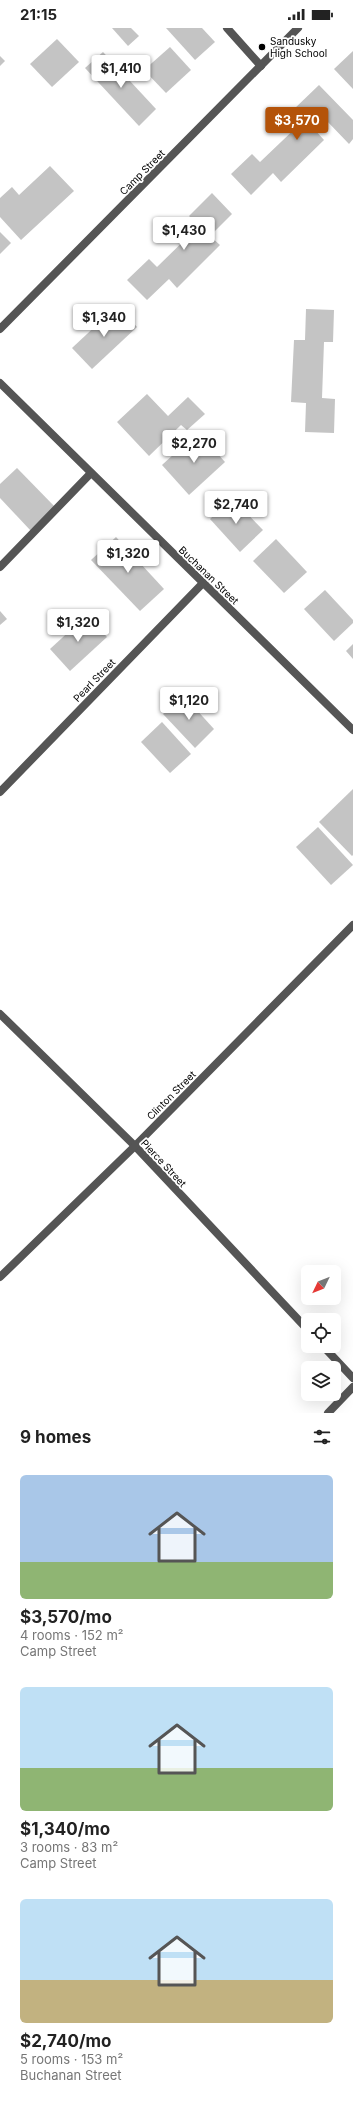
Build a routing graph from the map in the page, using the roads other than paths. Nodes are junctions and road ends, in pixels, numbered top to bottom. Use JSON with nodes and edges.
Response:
{"nodes":[{"id":1,"x":227,"y":28,"type":"edge"},
{"id":2,"x":298,"y":28,"type":"edge"},
{"id":3,"x":260,"y":66,"type":"junction"},
{"id":4,"x":0,"y":329,"type":"edge"},
{"id":5,"x":0,"y":383,"type":"edge"},
{"id":6,"x":91,"y":473,"type":"junction"},
{"id":7,"x":0,"y":567,"type":"edge"},
{"id":8,"x":203,"y":583,"type":"junction"},
{"id":9,"x":353,"y":730,"type":"edge"},
{"id":10,"x":0,"y":792,"type":"edge"},
{"id":11,"x":353,"y":925,"type":"edge"},
{"id":12,"x":0,"y":1014,"type":"edge"},
{"id":13,"x":135,"y":1146,"type":"junction"},
{"id":14,"x":0,"y":1276,"type":"edge"},
{"id":15,"x":301,"y":1323,"type":"edge"},
{"id":16,"x":330,"y":1353,"type":"edge"},
{"id":17,"x":353,"y":1378,"type":"edge"},
{"id":18,"x":353,"y":1388,"type":"edge"},
{"id":19,"x":328,"y":1413,"type":"edge"}],
"edges":[{"from":1,"to":3,"type":"street"},
{"from":2,"to":3,"type":"street","name":"Camp Street"},
{"from":3,"to":4,"type":"street","name":"Camp Street"},
{"from":5,"to":6,"type":"street","name":"Buchanan Street"},
{"from":6,"to":7,"type":"street"},
{"from":6,"to":8,"type":"street","name":"Buchanan Street"},
{"from":8,"to":9,"type":"street","name":"Buchanan Street"},
{"from":8,"to":10,"type":"street","name":"Pearl Street"},
{"from":11,"to":13,"type":"street","name":"Clinton Street"},
{"from":12,"to":13,"type":"street","name":"Pierce Street"},
{"from":13,"to":14,"type":"street","name":"Clinton Street"},
{"from":13,"to":15,"type":"street","name":"Pierce Street"},
{"from":16,"to":17,"type":"street"},
{"from":18,"to":19,"type":"street"}]}
